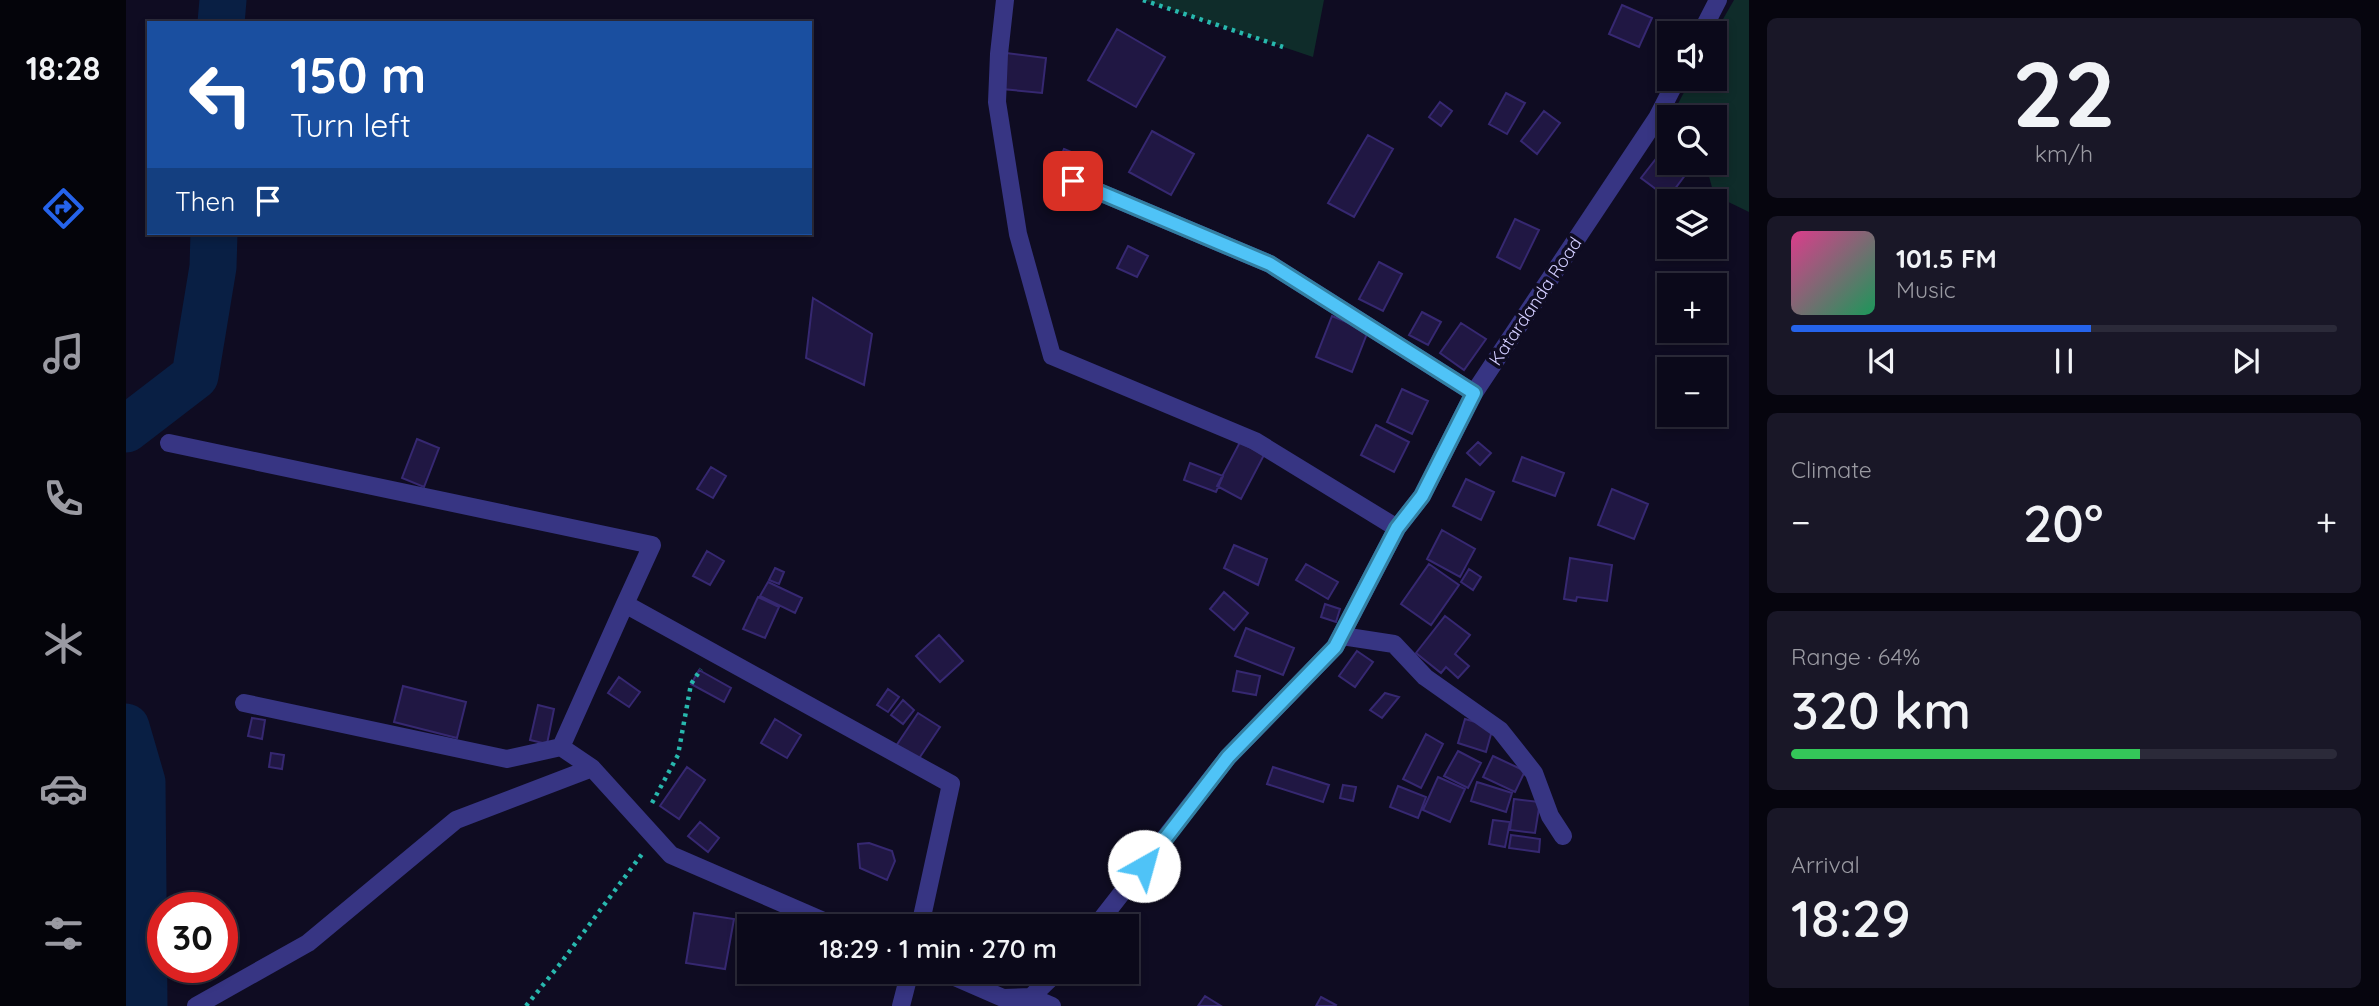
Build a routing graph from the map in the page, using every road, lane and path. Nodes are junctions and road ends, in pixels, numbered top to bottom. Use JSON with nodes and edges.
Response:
{"nodes":[{"id":1,"x":1005,"y":0,"type":"edge"},
{"id":2,"x":1143,"y":0,"type":"edge"},
{"id":3,"x":1718,"y":0,"type":"edge"},
{"id":4,"x":1707,"y":21,"type":"edge"},
{"id":5,"x":1283,"y":47,"type":"dead end"},
{"id":6,"x":1671,"y":91,"type":"edge"},
{"id":7,"x":1073,"y":181,"type":"dead end"},
{"id":8,"x":1474,"y":393,"type":"junction"},
{"id":9,"x":169,"y":443,"type":"dead end"},
{"id":10,"x":1397,"y":528,"type":"junction"},
{"id":11,"x":625,"y":604,"type":"junction"},
{"id":12,"x":1342,"y":636,"type":"junction"},
{"id":13,"x":712,"y":652,"type":"junction"},
{"id":14,"x":244,"y":703,"type":"dead end"},
{"id":15,"x":561,"y":747,"type":"junction"},
{"id":16,"x":592,"y":768,"type":"junction"},
{"id":17,"x":642,"y":822,"type":"junction"},
{"id":18,"x":1563,"y":836,"type":"dead end"},
{"id":19,"x":654,"y":837,"type":"junction"},
{"id":20,"x":807,"y":914,"type":"edge"},
{"id":21,"x":923,"y":914,"type":"edge"},
{"id":22,"x":1105,"y":914,"type":"edge"},
{"id":23,"x":907,"y":984,"type":"edge"},
{"id":24,"x":970,"y":984,"type":"edge"},
{"id":25,"x":1044,"y":984,"type":"edge"},
{"id":26,"x":1031,"y":997,"type":"junction"},
{"id":27,"x":196,"y":1006,"type":"edge"},
{"id":28,"x":526,"y":1006,"type":"edge"},
{"id":29,"x":901,"y":1006,"type":"edge"},
{"id":30,"x":1052,"y":1006,"type":"edge"}],
"edges":[{"from":1,"to":10,"type":"street"},
{"from":2,"to":5,"type":"path"},
{"from":3,"to":4,"type":"street"},
{"from":6,"to":8,"type":"street","name":"Katardanda Road"},
{"from":7,"to":8,"type":"street"},
{"from":8,"to":10,"type":"street","name":"Katardanda Road"},
{"from":9,"to":11,"type":"street"},
{"from":10,"to":12,"type":"street","name":"Katardanda Road"},
{"from":11,"to":13,"type":"street"},
{"from":11,"to":15,"type":"street"},
{"from":12,"to":18,"type":"street"},
{"from":12,"to":22,"type":"street","name":"Katardanda Road"},
{"from":13,"to":17,"type":"path"},
{"from":13,"to":21,"type":"street"},
{"from":14,"to":15,"type":"street"},
{"from":15,"to":16,"type":"street"},
{"from":16,"to":17,"type":"street"},
{"from":16,"to":27,"type":"street"},
{"from":17,"to":19,"type":"street"},
{"from":19,"to":20,"type":"street"},
{"from":19,"to":28,"type":"path"},
{"from":23,"to":29,"type":"street"},
{"from":24,"to":26,"type":"street"},
{"from":25,"to":26,"type":"street"},
{"from":26,"to":30,"type":"street"}]}
